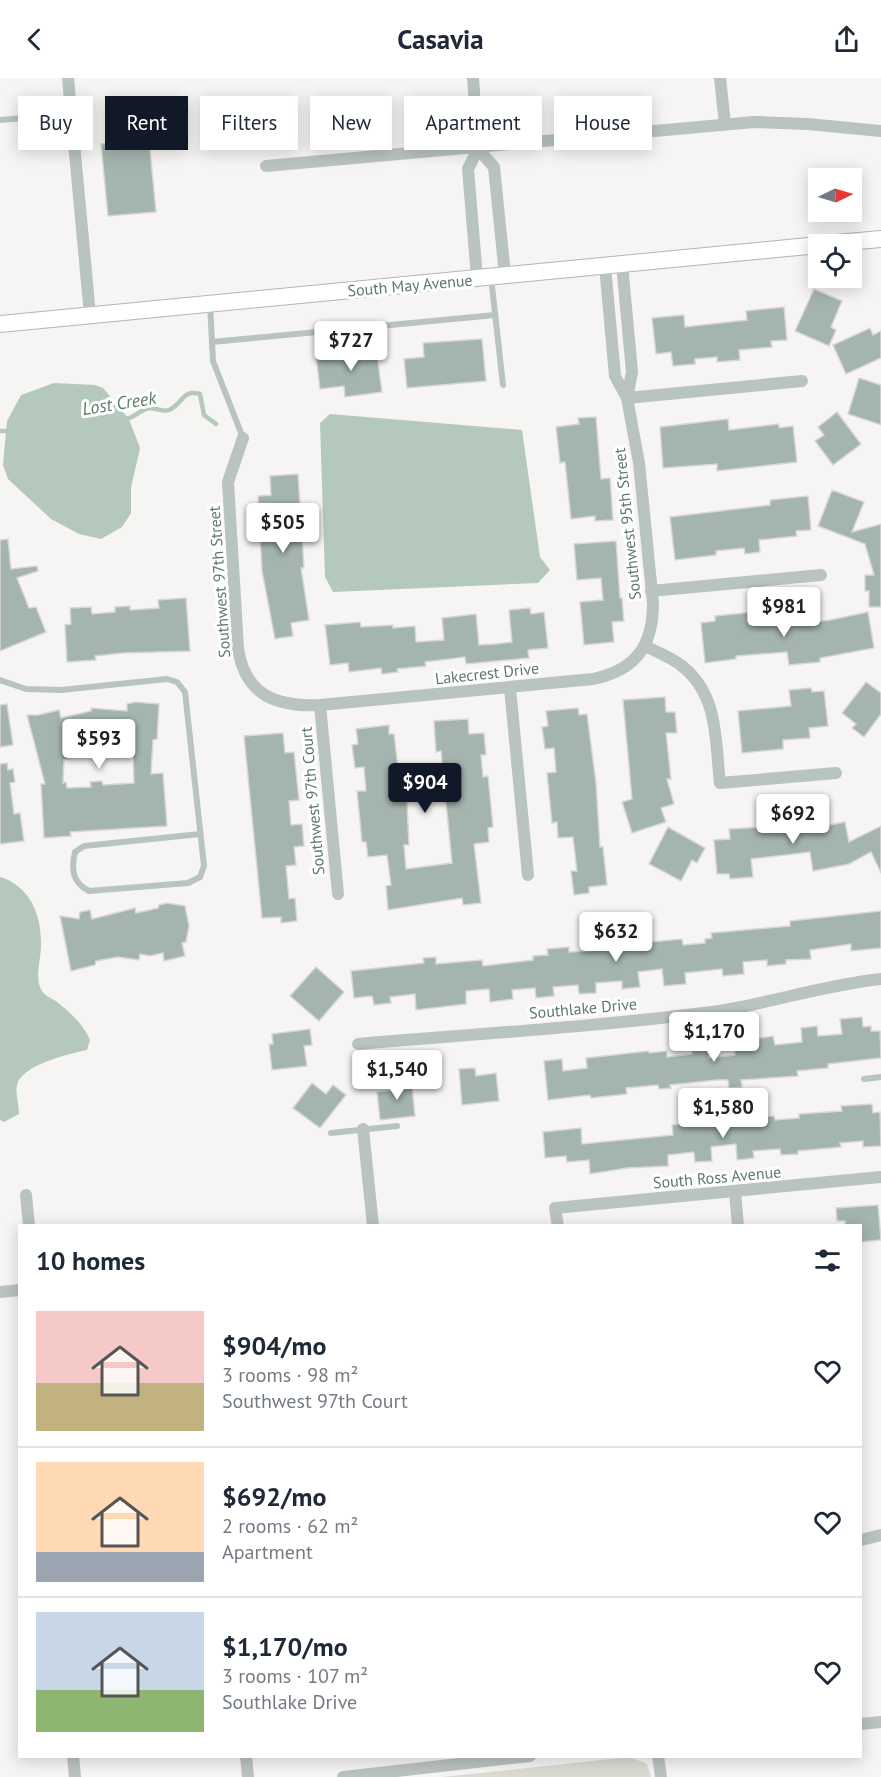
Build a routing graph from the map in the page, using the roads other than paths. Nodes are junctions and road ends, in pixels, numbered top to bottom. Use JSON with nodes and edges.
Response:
{"nodes":[{"id":1,"x":68,"y":78,"type":"edge"},
{"id":2,"x":473,"y":78,"type":"edge"},
{"id":3,"x":720,"y":78,"type":"edge"},
{"id":4,"x":70,"y":96,"type":"edge"},
{"id":5,"x":474,"y":96,"type":"edge"},
{"id":6,"x":18,"y":118,"type":"edge"},
{"id":7,"x":0,"y":120,"type":"edge"},
{"id":8,"x":724,"y":124,"type":"junction"},
{"id":9,"x":881,"y":131,"type":"edge"},
{"id":10,"x":542,"y":142,"type":"edge"},
{"id":11,"x":74,"y":150,"type":"edge"},
{"id":12,"x":454,"y":150,"type":"edge"},
{"id":13,"x":477,"y":150,"type":"edge"},
{"id":14,"x":480,"y":150,"type":"edge"},
{"id":15,"x":266,"y":166,"type":"dead end"},
{"id":16,"x":881,"y":239,"type":"edge"},
{"id":17,"x":862,"y":241,"type":"edge"},
{"id":18,"x":808,"y":246,"type":"edge"},
{"id":19,"x":622,"y":264,"type":"junction"},
{"id":20,"x":605,"y":266,"type":"junction"},
{"id":21,"x":491,"y":277,"type":"junction"},
{"id":22,"x":210,"y":304,"type":"junction"},
{"id":23,"x":90,"y":315,"type":"junction"},
{"id":24,"x":495,"y":315,"type":"junction"},
{"id":25,"x":0,"y":324,"type":"edge"},
{"id":26,"x":212,"y":342,"type":"junction"},
{"id":27,"x":630,"y":346,"type":"junction"},
{"id":28,"x":613,"y":348,"type":"junction"},
{"id":29,"x":802,"y":381,"type":"dead end"},
{"id":30,"x":503,"y":385,"type":"dead end"},
{"id":31,"x":627,"y":398,"type":"junction"},
{"id":32,"x":243,"y":438,"type":"joint"},
{"id":33,"x":821,"y":574,"type":"dead end"},
{"id":34,"x":651,"y":591,"type":"junction"},
{"id":35,"x":645,"y":645,"type":"junction"},
{"id":36,"x":0,"y":680,"type":"edge"},
{"id":37,"x":510,"y":688,"type":"junction"},
{"id":38,"x":320,"y":705,"type":"junction"},
{"id":39,"x":836,"y":773,"type":"dead end"},
{"id":40,"x":200,"y":834,"type":"junction"},
{"id":41,"x":528,"y":875,"type":"dead end"},
{"id":42,"x":338,"y":894,"type":"dead end"},
{"id":43,"x":881,"y":979,"type":"edge"},
{"id":44,"x":358,"y":1044,"type":"dead end"},
{"id":45,"x":881,"y":1077,"type":"edge"},
{"id":46,"x":864,"y":1079,"type":"dead end"},
{"id":47,"x":397,"y":1126,"type":"dead end"},
{"id":48,"x":363,"y":1129,"type":"junction"},
{"id":49,"x":331,"y":1133,"type":"dead end"},
{"id":50,"x":881,"y":1177,"type":"edge"},
{"id":51,"x":735,"y":1192,"type":"junction"},
{"id":52,"x":26,"y":1195,"type":"dead end"},
{"id":53,"x":29,"y":1224,"type":"edge"},
{"id":54,"x":373,"y":1224,"type":"edge"},
{"id":55,"x":558,"y":1224,"type":"edge"},
{"id":56,"x":738,"y":1224,"type":"edge"},
{"id":57,"x":18,"y":1290,"type":"edge"},
{"id":58,"x":0,"y":1292,"type":"edge"},
{"id":59,"x":881,"y":1535,"type":"edge"},
{"id":60,"x":862,"y":1540,"type":"edge"},
{"id":61,"x":881,"y":1722,"type":"edge"},
{"id":62,"x":862,"y":1724,"type":"edge"},
{"id":63,"x":73,"y":1758,"type":"edge"},
{"id":64,"x":246,"y":1758,"type":"edge"},
{"id":65,"x":497,"y":1758,"type":"edge"},
{"id":66,"x":658,"y":1758,"type":"edge"},
{"id":67,"x":432,"y":1762,"type":"edge"},
{"id":68,"x":75,"y":1777,"type":"edge"},
{"id":69,"x":248,"y":1777,"type":"edge"},
{"id":70,"x":343,"y":1777,"type":"edge"},
{"id":71,"x":661,"y":1777,"type":"edge"}],
"edges":[{"from":1,"to":4,"type":"street"},
{"from":2,"to":5,"type":"street"},
{"from":3,"to":8,"type":"street"},
{"from":6,"to":7,"type":"lane"},
{"from":8,"to":9,"type":"street"},
{"from":8,"to":10,"type":"street"},
{"from":11,"to":23,"type":"street"},
{"from":12,"to":15,"type":"street"},
{"from":13,"to":21,"type":"street"},
{"from":14,"to":21,"type":"street"},
{"from":16,"to":17,"type":"main road"},
{"from":18,"to":19,"type":"main road","name":"South May Avenue"},
{"from":19,"to":20,"type":"main road","name":"South May Avenue"},
{"from":19,"to":27,"type":"street","name":"Southwest 95th Street"},
{"from":20,"to":21,"type":"main road","name":"South May Avenue"},
{"from":20,"to":28,"type":"street","name":"Southwest 95th Street"},
{"from":21,"to":22,"type":"main road","name":"South May Avenue"},
{"from":21,"to":24,"type":"lane"},
{"from":22,"to":23,"type":"main road","name":"South May Avenue"},
{"from":22,"to":26,"type":"lane"},
{"from":23,"to":25,"type":"main road","name":"South May Avenue"},
{"from":24,"to":26,"type":"lane"},
{"from":24,"to":30,"type":"lane"},
{"from":26,"to":32,"type":"lane"},
{"from":27,"to":28,"type":"lane"},
{"from":27,"to":31,"type":"street","name":"Southwest 95th Street"},
{"from":28,"to":31,"type":"street","name":"Southwest 95th Street"},
{"from":29,"to":31,"type":"street"},
{"from":31,"to":34,"type":"street","name":"Southwest 95th Street"},
{"from":32,"to":38,"type":"street","name":"Southwest 97th Street"},
{"from":33,"to":34,"type":"street"},
{"from":34,"to":35,"type":"street","name":"Southwest 95th Street"},
{"from":35,"to":37,"type":"street","name":"Lakecrest Drive"},
{"from":35,"to":39,"type":"street"},
{"from":36,"to":40,"type":"lane"},
{"from":37,"to":38,"type":"street","name":"Lakecrest Drive"},
{"from":37,"to":41,"type":"street"},
{"from":38,"to":42,"type":"street","name":"Southwest 97th Court"},
{"from":40,"to":40,"type":"lane"},
{"from":43,"to":44,"type":"street","name":"Southlake Drive"},
{"from":45,"to":46,"type":"lane"},
{"from":47,"to":48,"type":"lane"},
{"from":48,"to":49,"type":"lane"},
{"from":48,"to":54,"type":"street"},
{"from":50,"to":51,"type":"street","name":"South Ross Avenue"},
{"from":51,"to":55,"type":"street","name":"South Ross Avenue"},
{"from":51,"to":56,"type":"street"},
{"from":52,"to":53,"type":"street"},
{"from":57,"to":58,"type":"street"},
{"from":59,"to":60,"type":"street"},
{"from":61,"to":62,"type":"street"},
{"from":63,"to":68,"type":"street"},
{"from":64,"to":69,"type":"street"},
{"from":65,"to":67,"type":"street"},
{"from":66,"to":71,"type":"street"},
{"from":67,"to":70,"type":"street"}]}
